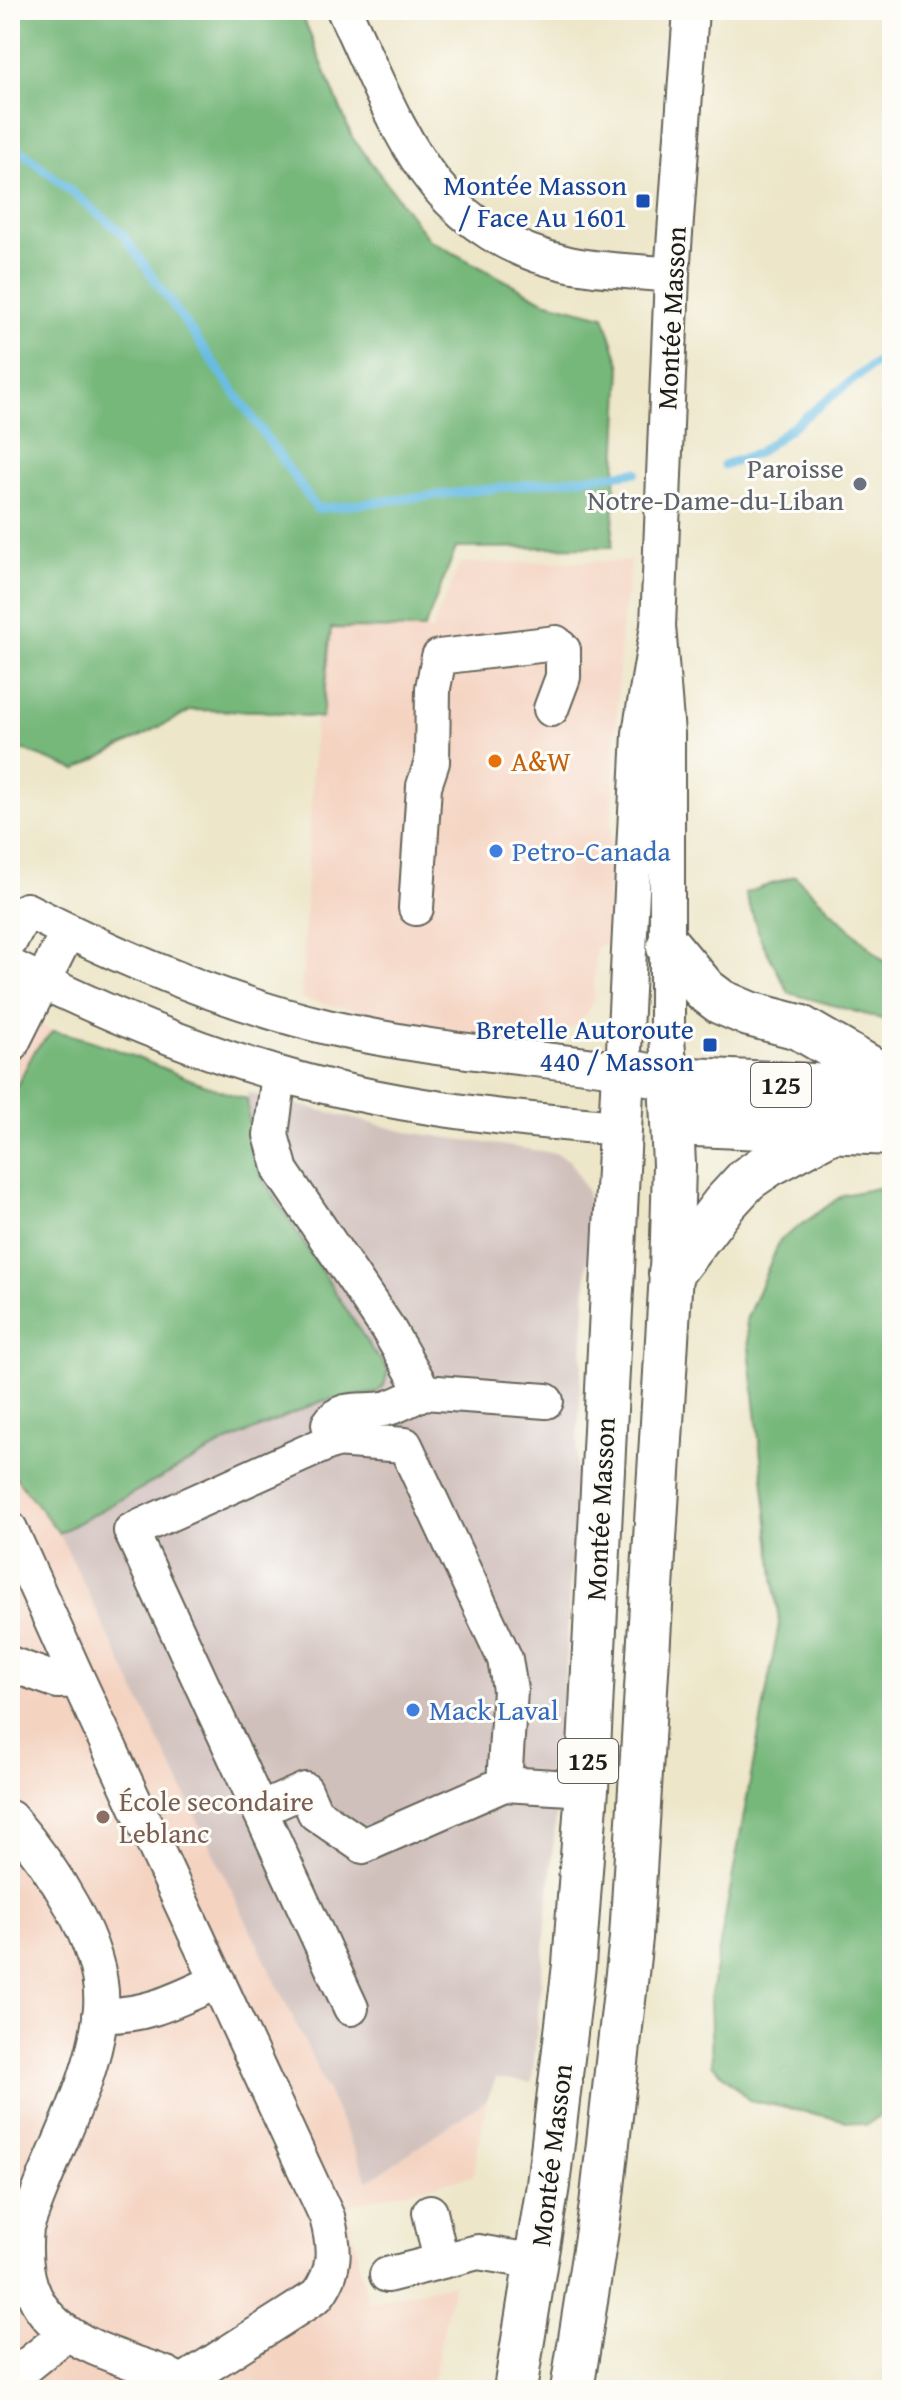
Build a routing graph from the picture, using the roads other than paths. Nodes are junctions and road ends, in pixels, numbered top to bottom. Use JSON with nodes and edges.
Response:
{"nodes":[{"id":1,"x":344,"y":10,"type":"edge"},
{"id":2,"x":691,"y":10,"type":"edge"},
{"id":3,"x":672,"y":275,"type":"junction"},
{"id":4,"x":658,"y":626,"type":"junction"},
{"id":5,"x":551,"y":709,"type":"dead end"},
{"id":6,"x":416,"y":908,"type":"dead end"},
{"id":7,"x":68,"y":931,"type":"junction"},
{"id":8,"x":10,"y":941,"type":"edge"},
{"id":9,"x":669,"y":947,"type":"junction"},
{"id":10,"x":10,"y":966,"type":"edge"},
{"id":11,"x":44,"y":983,"type":"junction"},
{"id":12,"x":10,"y":1047,"type":"edge"},
{"id":13,"x":623,"y":1070,"type":"junction"},
{"id":14,"x":279,"y":1074,"type":"junction"},
{"id":15,"x":670,"y":1079,"type":"junction"},
{"id":16,"x":892,"y":1081,"type":"edge"},
{"id":17,"x":892,"y":1090,"type":"edge"},
{"id":18,"x":673,"y":1123,"type":"junction"},
{"id":19,"x":619,"y":1128,"type":"junction"},
{"id":20,"x":833,"y":1130,"type":"junction"},
{"id":21,"x":892,"y":1133,"type":"edge"},
{"id":22,"x":671,"y":1273,"type":"junction"},
{"id":23,"x":424,"y":1392,"type":"junction"},
{"id":24,"x":546,"y":1401,"type":"dead end"},
{"id":25,"x":334,"y":1440,"type":"junction"},
{"id":26,"x":10,"y":1529,"type":"edge"},
{"id":27,"x":10,"y":1664,"type":"edge"},
{"id":28,"x":78,"y":1680,"type":"junction"},
{"id":29,"x":504,"y":1784,"type":"junction"},
{"id":30,"x":587,"y":1789,"type":"junction"},
{"id":31,"x":260,"y":1810,"type":"junction"},
{"id":32,"x":10,"y":1818,"type":"edge"},
{"id":33,"x":218,"y":1981,"type":"junction"},
{"id":34,"x":351,"y":2008,"type":"dead end"},
{"id":35,"x":100,"y":2015,"type":"junction"},
{"id":36,"x":430,"y":2212,"type":"dead end"},
{"id":37,"x":441,"y":2261,"type":"junction"},
{"id":38,"x":537,"y":2262,"type":"junction"},
{"id":39,"x":387,"y":2275,"type":"dead end"},
{"id":40,"x":66,"y":2334,"type":"junction"},
{"id":41,"x":10,"y":2379,"type":"edge"},
{"id":42,"x":178,"y":2388,"type":"edge"},
{"id":43,"x":515,"y":2390,"type":"edge"},
{"id":44,"x":572,"y":2390,"type":"edge"}],
"edges":[{"from":1,"to":3,"type":"street"},
{"from":2,"to":3,"type":"street","name":"Montée Masson"},
{"from":3,"to":4,"type":"street","name":"Montée Masson"},
{"from":4,"to":9,"type":"street","name":"Montée Masson"},
{"from":4,"to":13,"type":"street","name":"Montée Masson"},
{"from":5,"to":6,"type":"street"},
{"from":7,"to":8,"type":"street"},
{"from":7,"to":11,"type":"street"},
{"from":7,"to":13,"type":"street"},
{"from":9,"to":15,"type":"street","name":"Montée Masson"},
{"from":9,"to":16,"type":"highway"},
{"from":10,"to":11,"type":"street"},
{"from":11,"to":12,"type":"street"},
{"from":11,"to":14,"type":"street"},
{"from":13,"to":15,"type":"main road","number":"125"},
{"from":13,"to":19,"type":"main road","name":"Montée Masson","number":"125"},
{"from":14,"to":19,"type":"street"},
{"from":14,"to":23,"type":"street"},
{"from":15,"to":17,"type":"highway","number":"125"},
{"from":15,"to":18,"type":"main road","name":"Montée Masson"},
{"from":18,"to":19,"type":"main road"},
{"from":18,"to":20,"type":"highway"},
{"from":18,"to":22,"type":"main road","name":"Montée Masson"},
{"from":19,"to":30,"type":"main road","name":"Montée Masson","number":"125"},
{"from":20,"to":21,"type":"highway"},
{"from":20,"to":22,"type":"highway"},
{"from":22,"to":44,"type":"main road","name":"Montée Masson"},
{"from":23,"to":24,"type":"street"},
{"from":23,"to":25,"type":"street"},
{"from":25,"to":29,"type":"street"},
{"from":25,"to":31,"type":"street"},
{"from":26,"to":28,"type":"street"},
{"from":27,"to":28,"type":"street"},
{"from":28,"to":33,"type":"street"},
{"from":29,"to":30,"type":"street"},
{"from":29,"to":31,"type":"street"},
{"from":30,"to":38,"type":"main road","name":"Montée Masson","number":"125"},
{"from":31,"to":34,"type":"street"},
{"from":32,"to":35,"type":"street"},
{"from":33,"to":35,"type":"street"},
{"from":33,"to":42,"type":"street"},
{"from":35,"to":40,"type":"street"},
{"from":36,"to":37,"type":"street"},
{"from":37,"to":38,"type":"street"},
{"from":37,"to":39,"type":"street"},
{"from":38,"to":43,"type":"main road","name":"Montée Masson","number":"125"},
{"from":40,"to":41,"type":"street"},
{"from":40,"to":42,"type":"street"}]}
